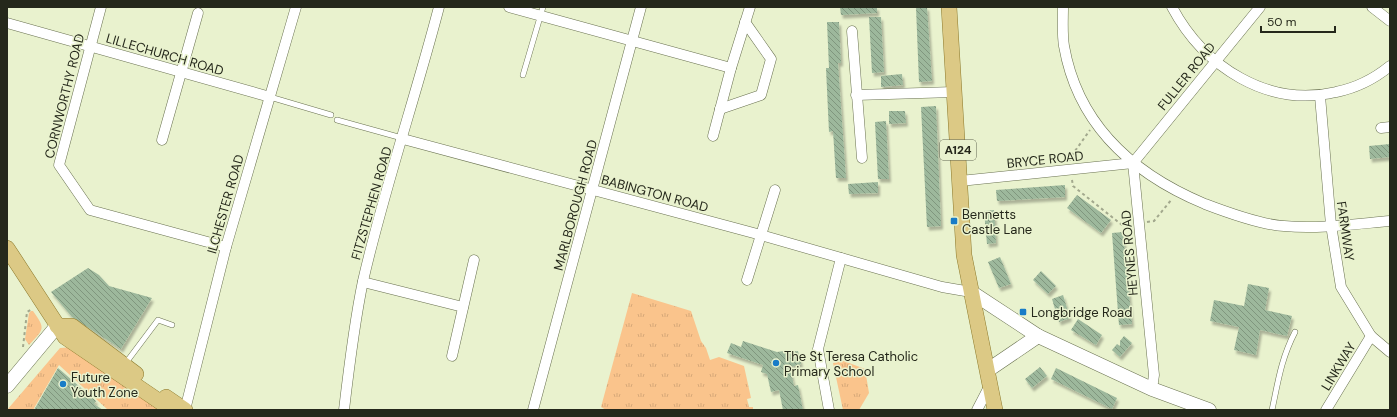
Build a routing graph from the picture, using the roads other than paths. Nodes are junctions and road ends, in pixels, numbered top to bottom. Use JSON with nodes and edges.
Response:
{"nodes":[{"id":1,"x":101,"y":7,"type":"edge"},
{"id":2,"x":296,"y":7,"type":"edge"},
{"id":3,"x":439,"y":7,"type":"edge"},
{"id":4,"x":509,"y":7,"type":"edge"},
{"id":5,"x":641,"y":7,"type":"edge"},
{"id":6,"x":750,"y":7,"type":"edge"},
{"id":7,"x":950,"y":7,"type":"edge"},
{"id":8,"x":1063,"y":7,"type":"edge"},
{"id":9,"x":1172,"y":7,"type":"edge"},
{"id":10,"x":1260,"y":7,"type":"edge"},
{"id":11,"x":1372,"y":7,"type":"edge"},
{"id":12,"x":542,"y":11,"type":"edge"},
{"id":13,"x":198,"y":13,"type":"dead end"},
{"id":14,"x":1390,"y":21,"type":"edge"},
{"id":15,"x":745,"y":22,"type":"junction"},
{"id":16,"x":7,"y":23,"type":"edge"},
{"id":17,"x":852,"y":31,"type":"dead end"},
{"id":18,"x":632,"y":40,"type":"junction"},
{"id":19,"x":90,"y":47,"type":"junction"},
{"id":20,"x":1216,"y":61,"type":"junction"},
{"id":21,"x":1390,"y":66,"type":"edge"},
{"id":22,"x":731,"y":68,"type":"junction"},
{"id":23,"x":182,"y":72,"type":"junction"},
{"id":24,"x":523,"y":75,"type":"dead end"},
{"id":25,"x":954,"y":92,"type":"junction"},
{"id":26,"x":856,"y":95,"type":"junction"},
{"id":27,"x":270,"y":96,"type":"junction"},
{"id":28,"x":1320,"y":96,"type":"junction"},
{"id":29,"x":720,"y":109,"type":"junction"},
{"id":30,"x":331,"y":115,"type":"dead end"},
{"id":31,"x":337,"y":120,"type":"dead end"},
{"id":32,"x":713,"y":136,"type":"dead end"},
{"id":33,"x":403,"y":138,"type":"junction"},
{"id":34,"x":162,"y":140,"type":"dead end"},
{"id":35,"x":862,"y":158,"type":"dead end"},
{"id":36,"x":1133,"y":163,"type":"junction"},
{"id":37,"x":960,"y":181,"type":"junction"},
{"id":38,"x":592,"y":190,"type":"junction"},
{"id":39,"x":775,"y":190,"type":"dead end"},
{"id":40,"x":1390,"y":221,"type":"edge"},
{"id":41,"x":1331,"y":225,"type":"junction"},
{"id":42,"x":761,"y":235,"type":"junction"},
{"id":43,"x":226,"y":247,"type":"junction"},
{"id":44,"x":7,"y":248,"type":"edge"},
{"id":45,"x":841,"y":258,"type":"junction"},
{"id":46,"x":474,"y":260,"type":"dead end"},
{"id":47,"x":747,"y":280,"type":"dead end"},
{"id":48,"x":363,"y":282,"type":"junction"},
{"id":49,"x":971,"y":292,"type":"junction"},
{"id":50,"x":463,"y":307,"type":"junction"},
{"id":51,"x":172,"y":325,"type":"dead end"},
{"id":52,"x":57,"y":326,"type":"junction"},
{"id":53,"x":1295,"y":332,"type":"dead end"},
{"id":54,"x":1038,"y":336,"type":"junction"},
{"id":55,"x":1371,"y":336,"type":"junction"},
{"id":56,"x":1390,"y":352,"type":"edge"},
{"id":57,"x":452,"y":356,"type":"dead end"},
{"id":58,"x":124,"y":365,"type":"junction"},
{"id":59,"x":988,"y":370,"type":"junction"},
{"id":60,"x":990,"y":385,"type":"junction"},
{"id":61,"x":7,"y":386,"type":"edge"},
{"id":62,"x":1152,"y":389,"type":"junction"},
{"id":63,"x":172,"y":410,"type":"edge"},
{"id":64,"x":185,"y":410,"type":"edge"},
{"id":65,"x":344,"y":410,"type":"edge"},
{"id":66,"x":533,"y":410,"type":"edge"},
{"id":67,"x":829,"y":410,"type":"edge"},
{"id":68,"x":977,"y":410,"type":"edge"},
{"id":69,"x":995,"y":410,"type":"edge"},
{"id":70,"x":1209,"y":410,"type":"edge"},
{"id":71,"x":1272,"y":410,"type":"edge"},
{"id":72,"x":1326,"y":410,"type":"edge"}],
"edges":[{"from":1,"to":19,"type":"street","name":"CORNWORTHY ROAD"},
{"from":2,"to":27,"type":"street","name":"ILCHESTER ROAD"},
{"from":3,"to":33,"type":"street","name":"FITZSTEPHEN ROAD"},
{"from":4,"to":12,"type":"street"},
{"from":5,"to":18,"type":"street","name":"MARLBOROUGH ROAD"},
{"from":6,"to":15,"type":"street"},
{"from":7,"to":25,"type":"main road","number":"A124"},
{"from":8,"to":36,"type":"street"},
{"from":9,"to":20,"type":"street"},
{"from":10,"to":20,"type":"street","name":"FULLER ROAD"},
{"from":11,"to":14,"type":"street"},
{"from":12,"to":18,"type":"street"},
{"from":12,"to":24,"type":"lane"},
{"from":13,"to":23,"type":"street"},
{"from":15,"to":22,"type":"street"},
{"from":15,"to":29,"type":"street"},
{"from":16,"to":19,"type":"street","name":"LILLECHURCH ROAD"},
{"from":17,"to":26,"type":"street"},
{"from":18,"to":22,"type":"street"},
{"from":18,"to":38,"type":"street","name":"MARLBOROUGH ROAD"},
{"from":19,"to":23,"type":"street","name":"LILLECHURCH ROAD"},
{"from":19,"to":43,"type":"street","name":"CORNWORTHY ROAD"},
{"from":20,"to":28,"type":"street"},
{"from":20,"to":36,"type":"street","name":"FULLER ROAD"},
{"from":21,"to":28,"type":"street"},
{"from":22,"to":29,"type":"street"},
{"from":23,"to":27,"type":"street","name":"LILLECHURCH ROAD"},
{"from":23,"to":34,"type":"street"},
{"from":25,"to":26,"type":"street"},
{"from":25,"to":37,"type":"main road","number":"A124"},
{"from":26,"to":35,"type":"street"},
{"from":27,"to":30,"type":"lane"},
{"from":27,"to":43,"type":"street","name":"ILCHESTER ROAD"},
{"from":28,"to":41,"type":"street","name":"FARMWAY"},
{"from":29,"to":32,"type":"street"},
{"from":31,"to":33,"type":"lane"},
{"from":33,"to":38,"type":"street","name":"BABINGTON ROAD"},
{"from":33,"to":48,"type":"street","name":"FITZSTEPHEN ROAD"},
{"from":36,"to":37,"type":"street","name":"BRYCE ROAD"},
{"from":36,"to":41,"type":"street"},
{"from":36,"to":62,"type":"street","name":"HEYNES ROAD"},
{"from":37,"to":49,"type":"main road","number":"A124"},
{"from":38,"to":42,"type":"street","name":"BABINGTON ROAD"},
{"from":38,"to":66,"type":"street","name":"MARLBOROUGH ROAD"},
{"from":39,"to":42,"type":"street"},
{"from":40,"to":41,"type":"street"},
{"from":41,"to":55,"type":"street","name":"FARMWAY"},
{"from":42,"to":45,"type":"street","name":"BABINGTON ROAD"},
{"from":42,"to":47,"type":"street"},
{"from":43,"to":64,"type":"street","name":"ILCHESTER ROAD"},
{"from":44,"to":52,"type":"main road"},
{"from":45,"to":49,"type":"street","name":"BABINGTON ROAD"},
{"from":45,"to":67,"type":"street"},
{"from":46,"to":50,"type":"street"},
{"from":48,"to":50,"type":"street"},
{"from":48,"to":65,"type":"street","name":"FITZSTEPHEN ROAD"},
{"from":49,"to":54,"type":"main road"},
{"from":49,"to":59,"type":"main road","number":"A124"},
{"from":50,"to":57,"type":"street"},
{"from":51,"to":58,"type":"lane"},
{"from":52,"to":58,"type":"main road"},
{"from":52,"to":61,"type":"main road"},
{"from":52,"to":63,"type":"main road"},
{"from":53,"to":71,"type":"lane"},
{"from":54,"to":59,"type":"main road"},
{"from":54,"to":62,"type":"main road"},
{"from":55,"to":56,"type":"street","name":"FARMWAY"},
{"from":55,"to":72,"type":"street","name":"LINKWAY"},
{"from":58,"to":64,"type":"main road"},
{"from":59,"to":60,"type":"main road","number":"A124"},
{"from":60,"to":68,"type":"street"},
{"from":60,"to":69,"type":"main road","number":"A124"},
{"from":62,"to":70,"type":"main road"}]}
